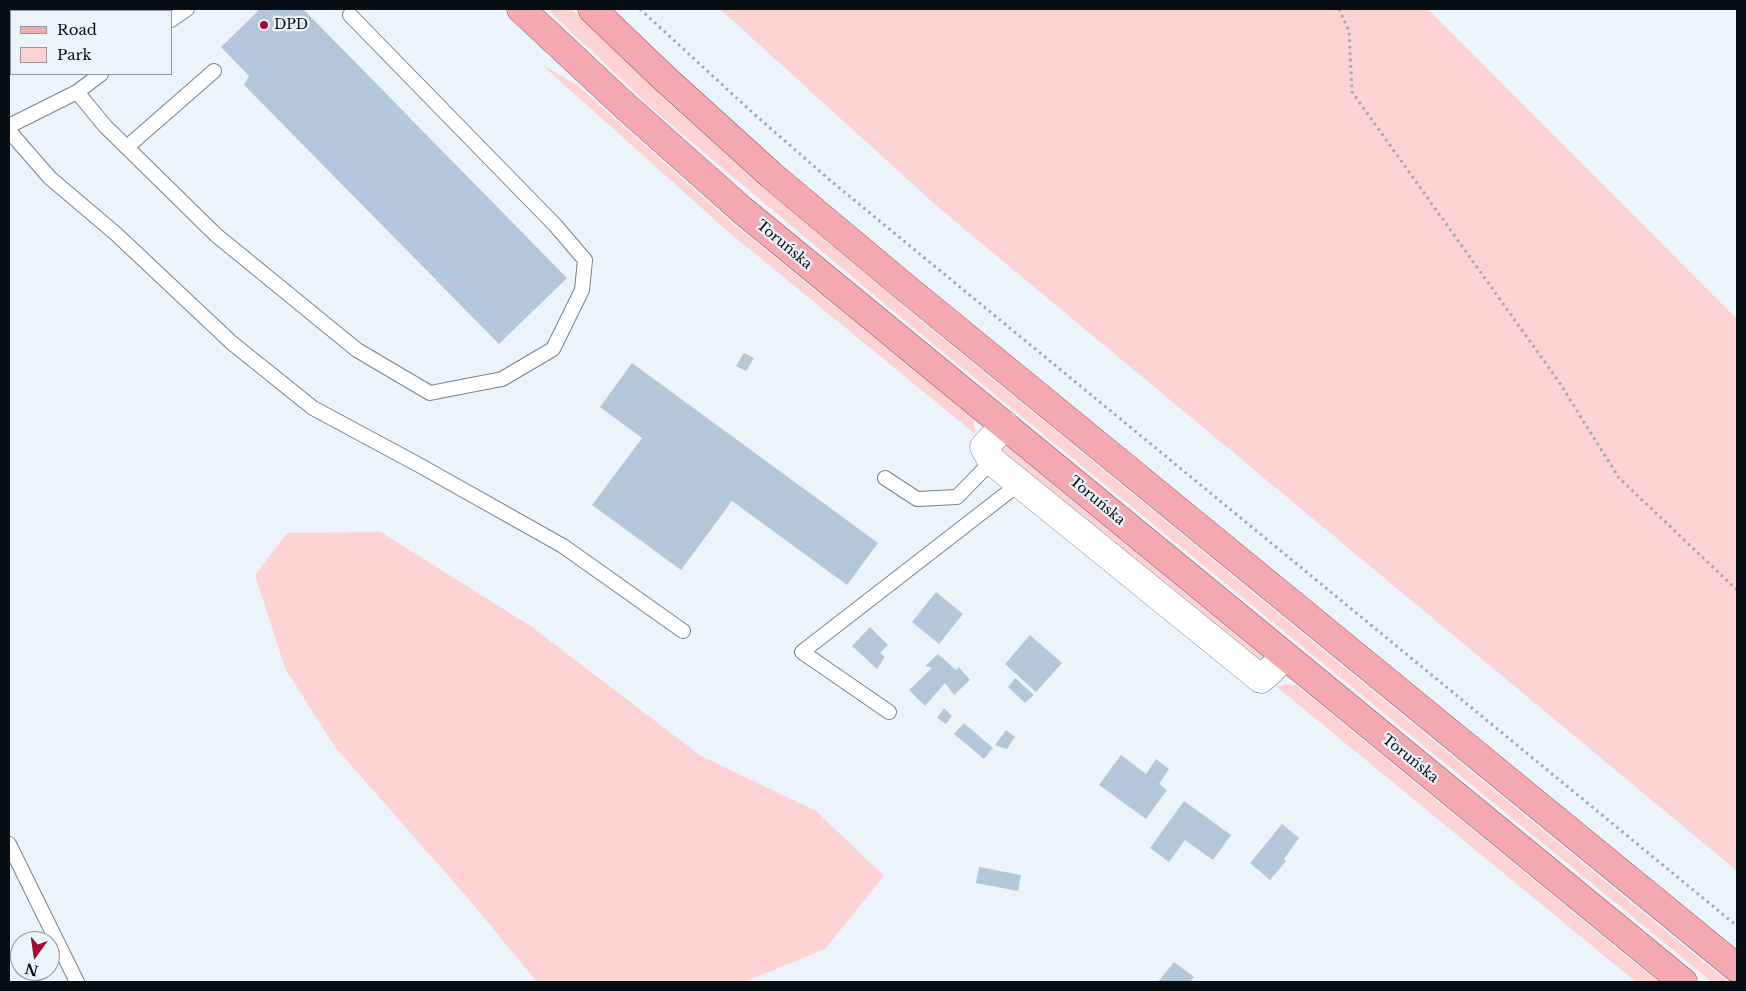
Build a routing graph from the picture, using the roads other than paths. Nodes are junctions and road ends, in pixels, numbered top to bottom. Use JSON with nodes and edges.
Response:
{"nodes":[{"id":1,"x":187,"y":9,"type":"edge"},
{"id":2,"x":521,"y":9,"type":"edge"},
{"id":3,"x":592,"y":9,"type":"edge"},
{"id":4,"x":350,"y":15,"type":"dead end"},
{"id":5,"x":172,"y":19,"type":"edge"},
{"id":6,"x":214,"y":71,"type":"dead end"},
{"id":7,"x":100,"y":75,"type":"edge"},
{"id":8,"x":77,"y":92,"type":"junction"},
{"id":9,"x":9,"y":126,"type":"edge"},
{"id":10,"x":9,"y":132,"type":"edge"},
{"id":11,"x":127,"y":147,"type":"junction"},
{"id":12,"x":1005,"y":425,"type":"junction"},
{"id":13,"x":992,"y":461,"type":"junction"},
{"id":14,"x":884,"y":478,"type":"dead end"},
{"id":15,"x":1020,"y":484,"type":"junction"},
{"id":16,"x":683,"y":631,"type":"dead end"},
{"id":17,"x":1285,"y":657,"type":"junction"},
{"id":18,"x":889,"y":712,"type":"dead end"},
{"id":19,"x":9,"y":844,"type":"edge"},
{"id":20,"x":1737,"y":968,"type":"edge"},
{"id":21,"x":77,"y":982,"type":"edge"},
{"id":22,"x":1683,"y":982,"type":"edge"}],
"edges":[{"from":1,"to":5,"type":"lane"},
{"from":2,"to":12,"type":"main road","name":"Toruńska"},
{"from":3,"to":20,"type":"main road"},
{"from":4,"to":11,"type":"lane"},
{"from":6,"to":11,"type":"lane"},
{"from":7,"to":8,"type":"lane"},
{"from":8,"to":9,"type":"lane"},
{"from":8,"to":11,"type":"lane"},
{"from":10,"to":16,"type":"lane"},
{"from":12,"to":13,"type":"street"},
{"from":12,"to":17,"type":"main road","name":"Toruńska"},
{"from":13,"to":14,"type":"lane"},
{"from":13,"to":15,"type":"street"},
{"from":15,"to":17,"type":"street"},
{"from":15,"to":18,"type":"lane"},
{"from":17,"to":22,"type":"main road","name":"Toruńska"},
{"from":19,"to":21,"type":"lane"}]}
